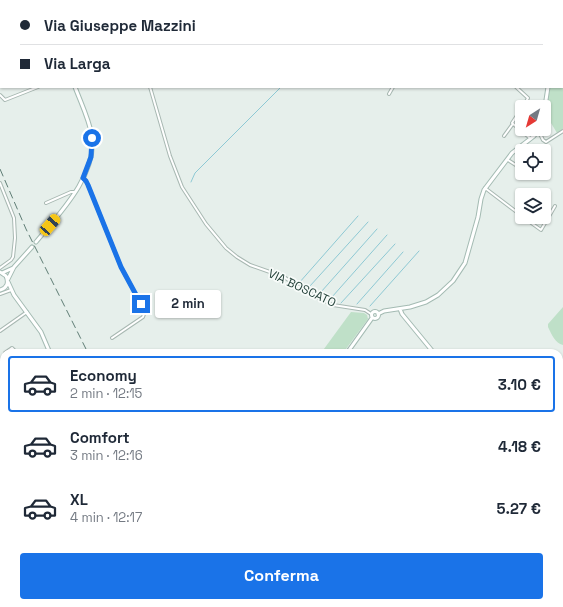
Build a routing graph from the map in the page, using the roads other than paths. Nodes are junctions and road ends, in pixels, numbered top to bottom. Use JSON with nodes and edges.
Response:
{"nodes":[{"id":1,"x":35,"y":88,"type":"edge"},
{"id":2,"x":75,"y":88,"type":"edge"},
{"id":3,"x":150,"y":88,"type":"edge"},
{"id":4,"x":392,"y":88,"type":"edge"},
{"id":5,"x":517,"y":88,"type":"edge"},
{"id":6,"x":548,"y":88,"type":"edge"},
{"id":7,"x":389,"y":94,"type":"dead end"},
{"id":8,"x":0,"y":95,"type":"edge"},
{"id":9,"x":527,"y":100,"type":"edge"},
{"id":10,"x":546,"y":100,"type":"edge"},
{"id":11,"x":515,"y":118,"type":"edge"},
{"id":12,"x":512,"y":124,"type":"junction"},
{"id":13,"x":563,"y":131,"type":"edge"},
{"id":14,"x":504,"y":136,"type":"dead end"},
{"id":15,"x":532,"y":136,"type":"edge"},
{"id":16,"x":541,"y":136,"type":"edge"},
{"id":17,"x":530,"y":138,"type":"junction"},
{"id":18,"x":507,"y":159,"type":"junction"},
{"id":19,"x":515,"y":164,"type":"edge"},
{"id":20,"x":83,"y":178,"type":"junction"},
{"id":21,"x":0,"y":183,"type":"edge"},
{"id":22,"x":485,"y":188,"type":"junction"},
{"id":23,"x":75,"y":192,"type":"junction"},
{"id":24,"x":46,"y":203,"type":"dead end"},
{"id":25,"x":555,"y":206,"type":"dead end"},
{"id":26,"x":515,"y":212,"type":"edge"},
{"id":27,"x":551,"y":213,"type":"edge"},
{"id":28,"x":532,"y":224,"type":"edge"},
{"id":29,"x":544,"y":224,"type":"edge"},
{"id":30,"x":36,"y":242,"type":"dead end"},
{"id":31,"x":32,"y":246,"type":"dead end"},
{"id":32,"x":5,"y":266,"type":"junction"},
{"id":33,"x":14,"y":267,"type":"junction"},
{"id":34,"x":0,"y":268,"type":"edge"},
{"id":35,"x":8,"y":270,"type":"junction"},
{"id":36,"x":1,"y":272,"type":"edge"},
{"id":37,"x":8,"y":280,"type":"junction"},
{"id":38,"x":2,"y":290,"type":"edge"},
{"id":39,"x":11,"y":291,"type":"junction"},
{"id":40,"x":0,"y":294,"type":"edge"},
{"id":41,"x":400,"y":309,"type":"junction"},
{"id":42,"x":27,"y":312,"type":"junction"},
{"id":43,"x":372,"y":314,"type":"junction"},
{"id":44,"x":378,"y":314,"type":"junction"},
{"id":45,"x":372,"y":318,"type":"junction"},
{"id":46,"x":0,"y":331,"type":"edge"},
{"id":47,"x":112,"y":338,"type":"dead end"},
{"id":48,"x":48,"y":349,"type":"edge"},
{"id":49,"x":350,"y":349,"type":"edge"},
{"id":50,"x":431,"y":349,"type":"edge"}],
"edges":[{"from":1,"to":8,"type":"street"},
{"from":2,"to":20,"type":"street"},
{"from":3,"to":43,"type":"street","name":"VIA BOSCATO"},
{"from":4,"to":7,"type":"street"},
{"from":5,"to":9,"type":"street"},
{"from":6,"to":10,"type":"street"},
{"from":11,"to":12,"type":"street"},
{"from":12,"to":14,"type":"street"},
{"from":12,"to":17,"type":"street"},
{"from":13,"to":16,"type":"street"},
{"from":15,"to":17,"type":"street"},
{"from":17,"to":18,"type":"street"},
{"from":18,"to":19,"type":"street"},
{"from":18,"to":22,"type":"street"},
{"from":20,"to":23,"type":"street"},
{"from":20,"to":47,"type":"street"},
{"from":21,"to":32,"type":"street"},
{"from":22,"to":26,"type":"street"},
{"from":22,"to":41,"type":"street"},
{"from":23,"to":24,"type":"street"},
{"from":23,"to":30,"type":"street"},
{"from":25,"to":27,"type":"street"},
{"from":28,"to":29,"type":"street"},
{"from":31,"to":33,"type":"street"},
{"from":32,"to":34,"type":"street"},
{"from":32,"to":35,"type":"street"},
{"from":32,"to":36,"type":"street"},
{"from":33,"to":35,"type":"street"},
{"from":33,"to":37,"type":"street"},
{"from":35,"to":36,"type":"street"},
{"from":36,"to":37,"type":"street"},
{"from":37,"to":38,"type":"street"},
{"from":37,"to":39,"type":"street"},
{"from":38,"to":39,"type":"street"},
{"from":39,"to":40,"type":"street"},
{"from":39,"to":42,"type":"street"},
{"from":41,"to":44,"type":"street"},
{"from":41,"to":50,"type":"street"},
{"from":42,"to":46,"type":"street"},
{"from":42,"to":48,"type":"street"},
{"from":43,"to":44,"type":"street"},
{"from":43,"to":45,"type":"street"},
{"from":44,"to":45,"type":"street"},
{"from":45,"to":49,"type":"street"}]}
